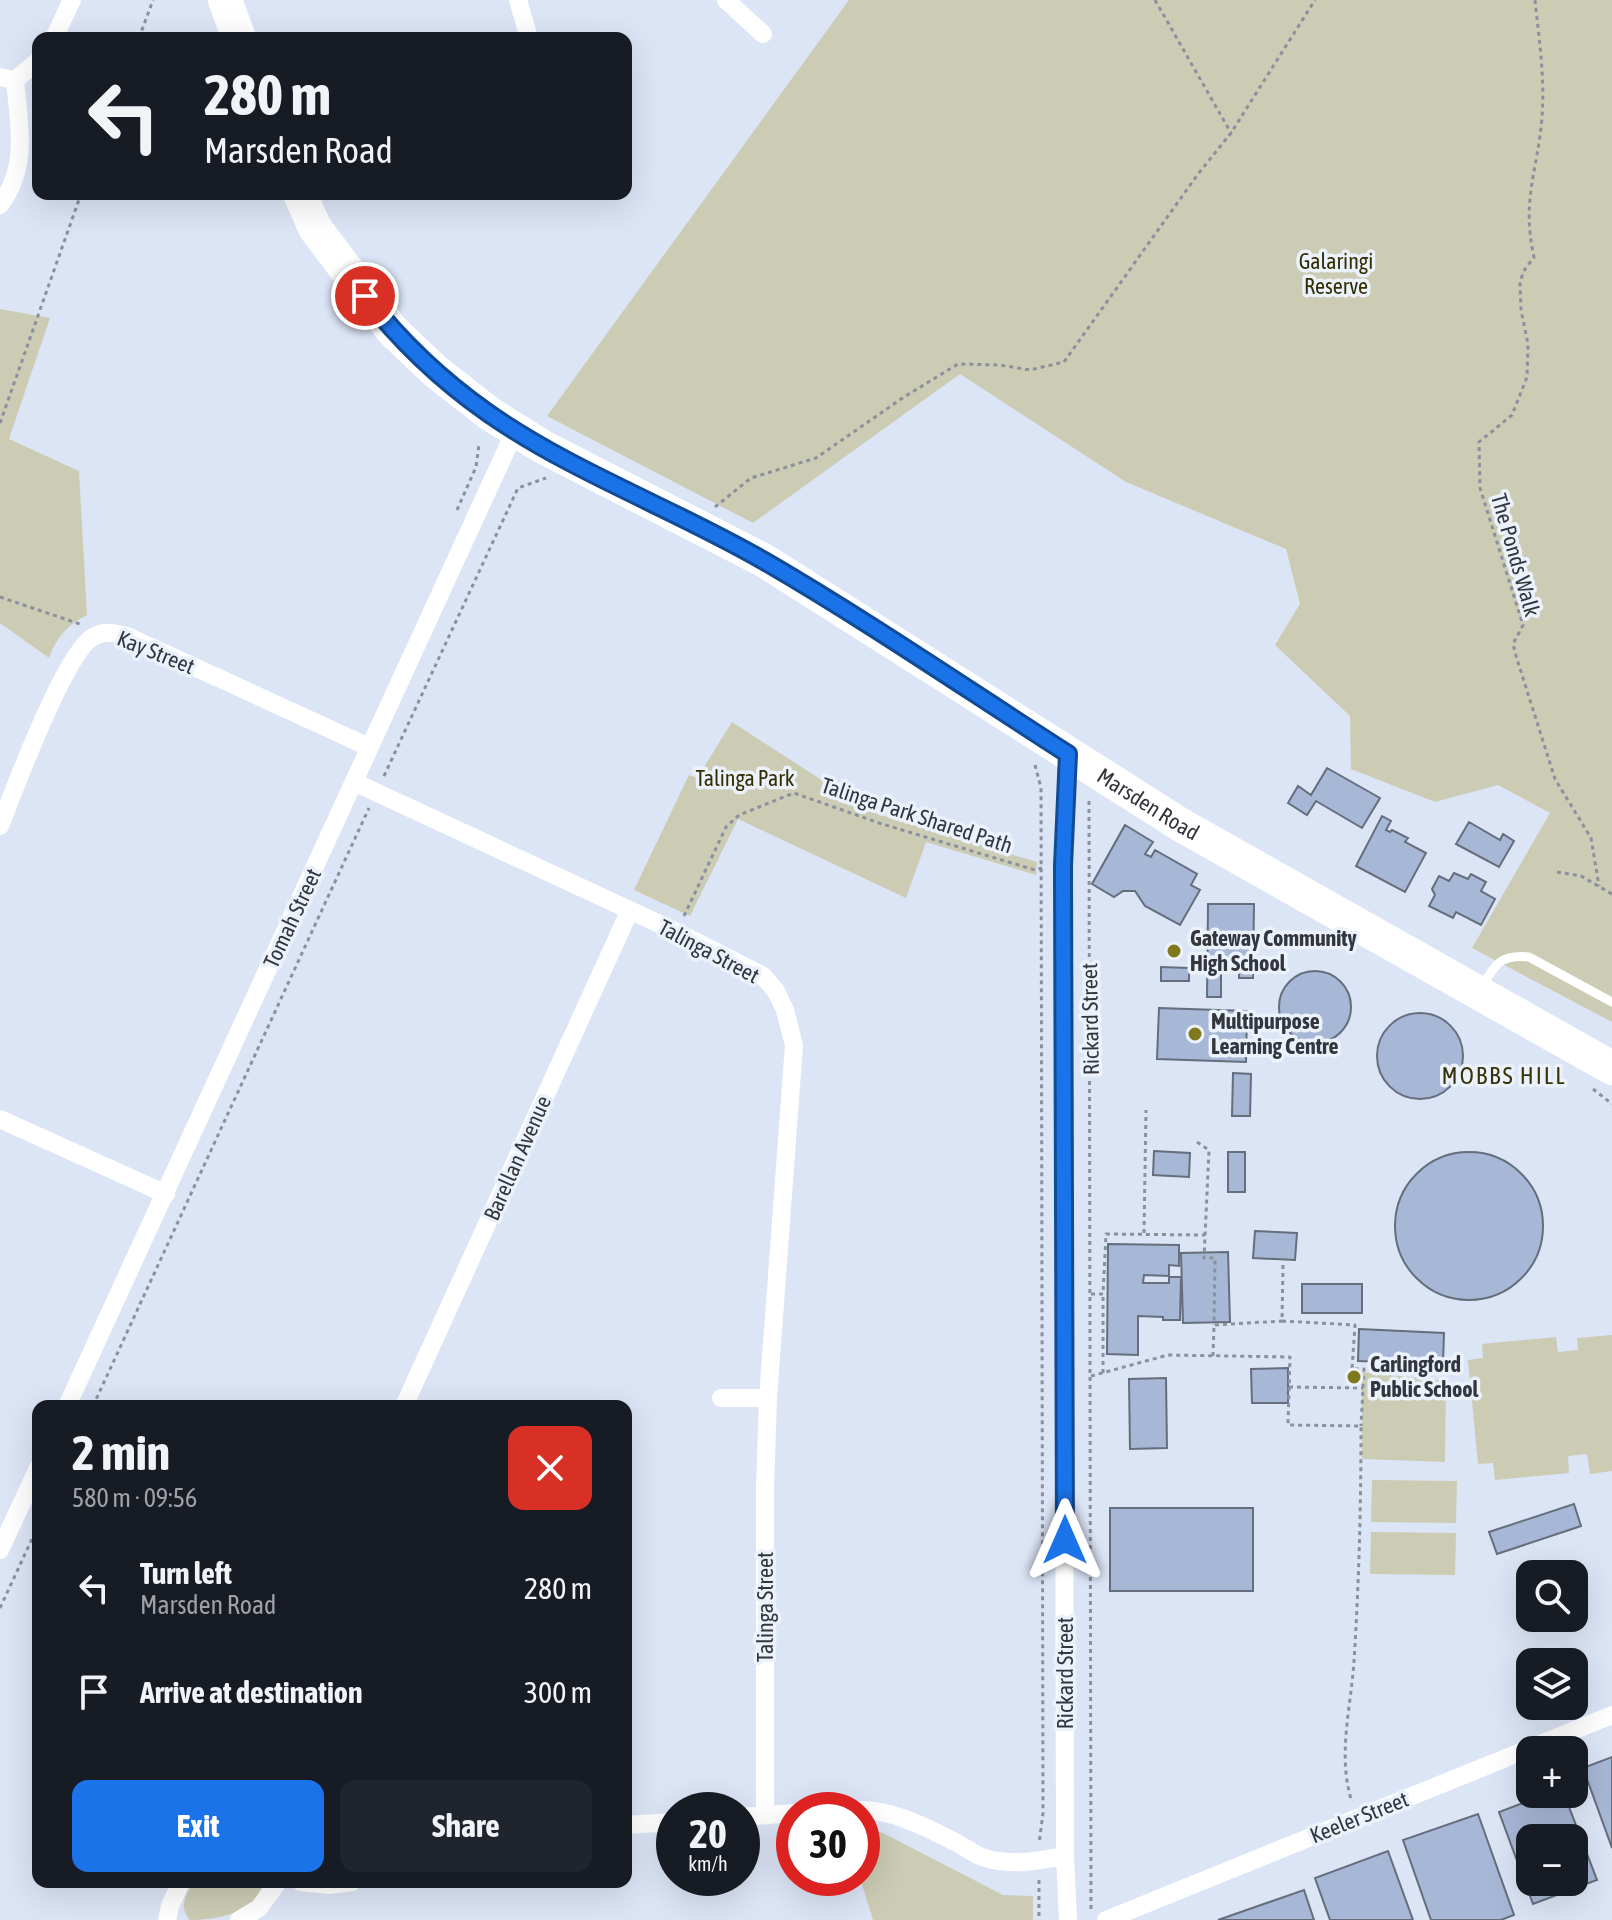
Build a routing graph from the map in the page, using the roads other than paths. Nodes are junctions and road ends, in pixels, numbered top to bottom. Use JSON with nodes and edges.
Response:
{"nodes":[{"id":1,"x":72,"y":0,"type":"edge"},
{"id":2,"x":225,"y":0,"type":"edge"},
{"id":3,"x":518,"y":0,"type":"edge"},
{"id":4,"x":726,"y":0,"type":"edge"},
{"id":5,"x":57,"y":32,"type":"edge"},
{"id":6,"x":237,"y":32,"type":"edge"},
{"id":7,"x":527,"y":32,"type":"edge"},
{"id":8,"x":763,"y":34,"type":"dead end"},
{"id":9,"x":32,"y":64,"type":"edge"},
{"id":10,"x":7,"y":79,"type":"edge"},
{"id":11,"x":303,"y":200,"type":"edge"},
{"id":12,"x":0,"y":205,"type":"edge"},
{"id":13,"x":515,"y":431,"type":"junction"},
{"id":14,"x":369,"y":747,"type":"junction"},
{"id":15,"x":1068,"y":754,"type":"junction"},
{"id":16,"x":354,"y":782,"type":"junction"},
{"id":17,"x":0,"y":826,"type":"edge"},
{"id":18,"x":630,"y":910,"type":"junction"},
{"id":19,"x":1479,"y":993,"type":"junction"},
{"id":20,"x":1612,"y":1002,"type":"edge"},
{"id":21,"x":1612,"y":1068,"type":"edge"},
{"id":22,"x":0,"y":1119,"type":"edge"},
{"id":23,"x":166,"y":1194,"type":"junction"},
{"id":24,"x":721,"y":1398,"type":"dead end"},
{"id":25,"x":768,"y":1398,"type":"junction"},
{"id":26,"x":70,"y":1400,"type":"edge"},
{"id":27,"x":407,"y":1400,"type":"edge"},
{"id":28,"x":32,"y":1481,"type":"edge"},
{"id":29,"x":0,"y":1550,"type":"edge"},
{"id":30,"x":1612,"y":1715,"type":"edge"},
{"id":31,"x":880,"y":1812,"type":"edge"},
{"id":32,"x":776,"y":1814,"type":"edge"},
{"id":33,"x":760,"y":1815,"type":"edge"},
{"id":34,"x":765,"y":1815,"type":"junction"},
{"id":35,"x":656,"y":1823,"type":"edge"},
{"id":36,"x":632,"y":1825,"type":"edge"},
{"id":37,"x":1065,"y":1856,"type":"junction"},
{"id":38,"x":178,"y":1888,"type":"edge"},
{"id":39,"x":274,"y":1888,"type":"edge"},
{"id":40,"x":1099,"y":1915,"type":"edge"},
{"id":41,"x":167,"y":1920,"type":"edge"},
{"id":42,"x":239,"y":1920,"type":"edge"},
{"id":43,"x":1068,"y":1920,"type":"edge"}],
"edges":[{"from":1,"to":5,"type":"street"},
{"from":2,"to":6,"type":"highway"},
{"from":3,"to":7,"type":"street"},
{"from":4,"to":8,"type":"street"},
{"from":9,"to":10,"type":"street"},
{"from":10,"to":12,"type":"street"},
{"from":11,"to":13,"type":"highway","name":"Marsden Road"},
{"from":13,"to":14,"type":"street","name":"Tomah Street"},
{"from":13,"to":15,"type":"highway","name":"Marsden Road"},
{"from":14,"to":16,"type":"street","name":"Tomah Street"},
{"from":14,"to":17,"type":"street","name":"Kay Street"},
{"from":15,"to":19,"type":"highway","name":"Marsden Road"},
{"from":15,"to":37,"type":"street","name":"Rickard Street"},
{"from":16,"to":18,"type":"street","name":"Talinga Street"},
{"from":16,"to":23,"type":"street","name":"Tomah Street"},
{"from":18,"to":25,"type":"street","name":"Talinga Street"},
{"from":18,"to":27,"type":"street","name":"Barellan Avenue"},
{"from":19,"to":20,"type":"lane"},
{"from":19,"to":21,"type":"highway","name":"Marsden Road"},
{"from":22,"to":23,"type":"street"},
{"from":23,"to":26,"type":"street","name":"Tomah Street"},
{"from":24,"to":25,"type":"street"},
{"from":25,"to":34,"type":"street","name":"Talinga Street"},
{"from":28,"to":29,"type":"street"},
{"from":30,"to":40,"type":"street","name":"Keeler Street"},
{"from":31,"to":37,"type":"street"},
{"from":32,"to":34,"type":"street"},
{"from":33,"to":34,"type":"street"},
{"from":35,"to":36,"type":"street"},
{"from":37,"to":43,"type":"street","name":"Rickard Street"},
{"from":38,"to":41,"type":"street"},
{"from":39,"to":42,"type":"street"}]}
